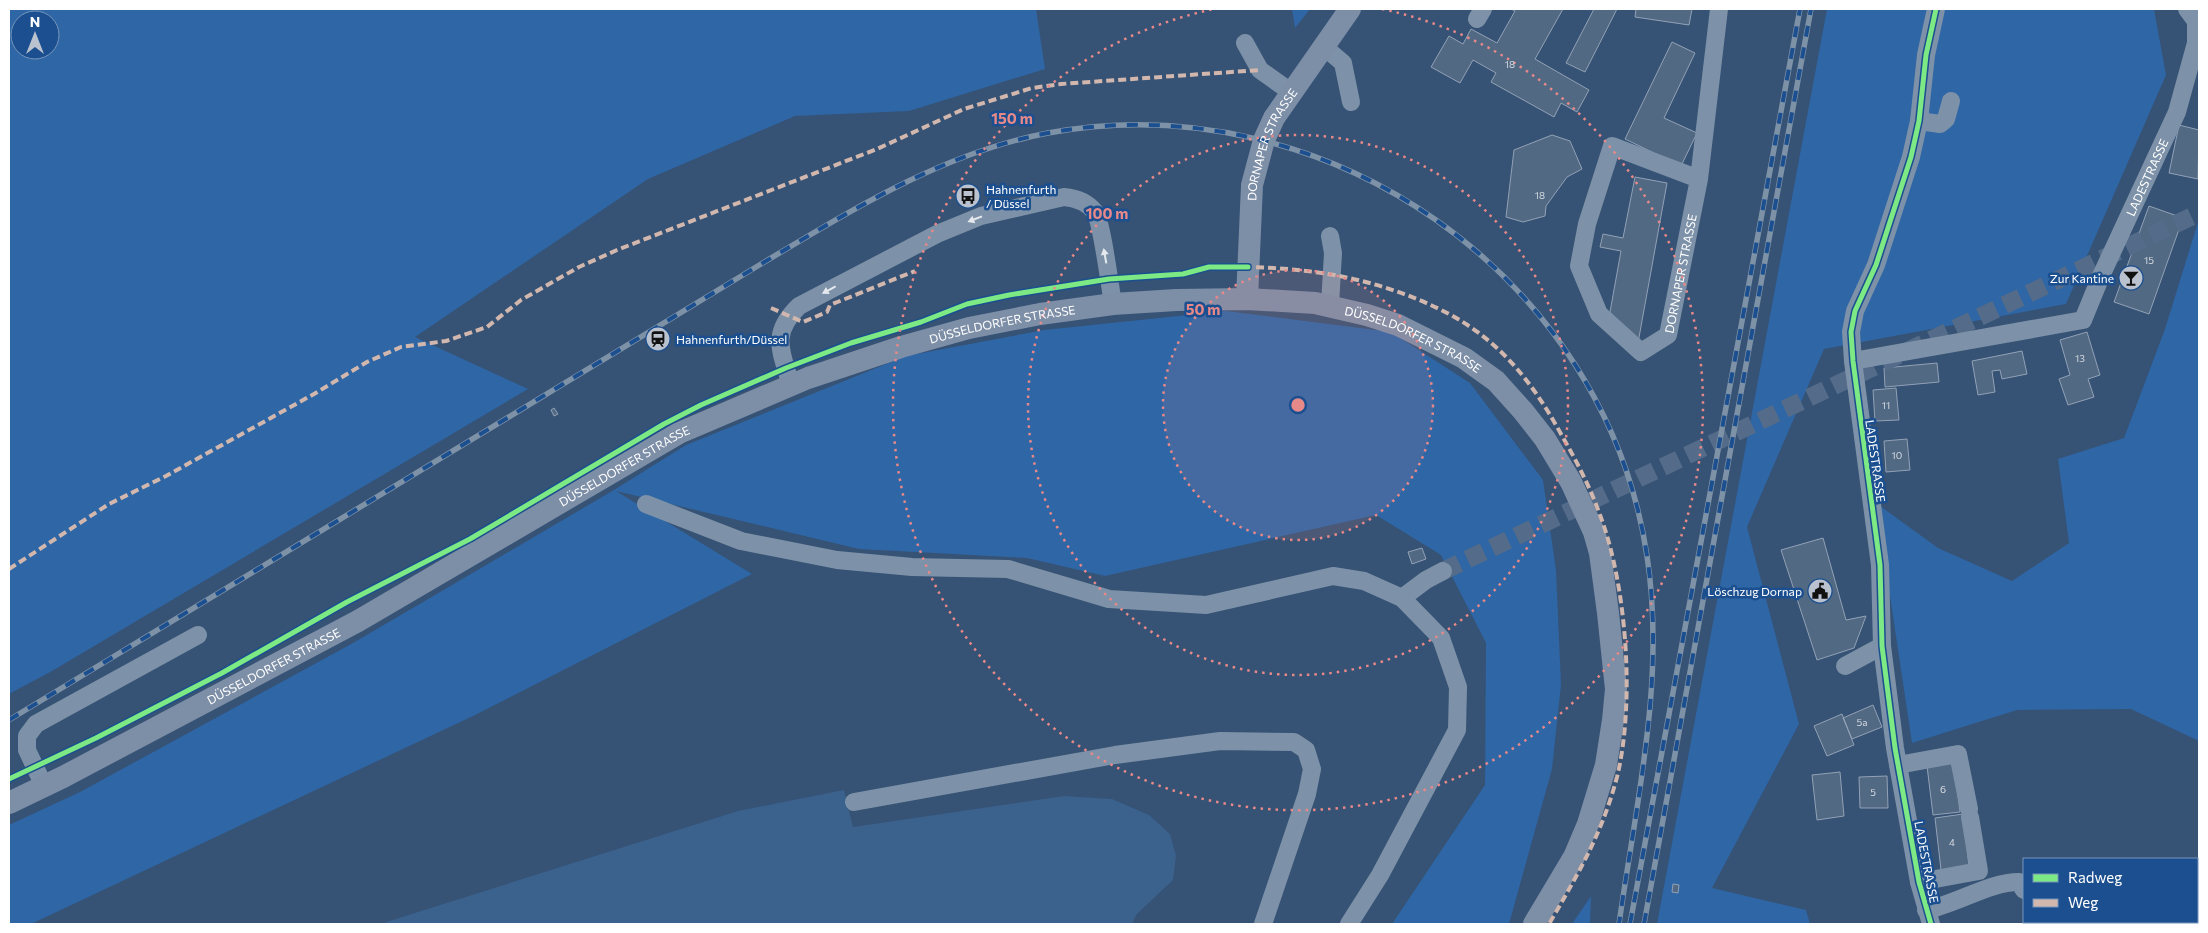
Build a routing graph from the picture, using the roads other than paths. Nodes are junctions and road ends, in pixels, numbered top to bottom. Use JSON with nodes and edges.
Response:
{"nodes":[{"id":1,"x":1350,"y":9,"type":"edge"},
{"id":2,"x":1719,"y":9,"type":"edge"},
{"id":3,"x":1936,"y":9,"type":"edge"},
{"id":4,"x":2187,"y":9,"type":"edge"},
{"id":5,"x":1245,"y":43,"type":"dead end"},
{"id":6,"x":1324,"y":46,"type":"junction"},
{"id":7,"x":1291,"y":92,"type":"junction"},
{"id":8,"x":1951,"y":101,"type":"dead end"},
{"id":9,"x":1351,"y":102,"type":"dead end"},
{"id":10,"x":1918,"y":120,"type":"junction"},
{"id":11,"x":1699,"y":179,"type":"junction"},
{"id":12,"x":1330,"y":236,"type":"dead end"},
{"id":13,"x":1247,"y":299,"type":"junction"},
{"id":14,"x":1113,"y":304,"type":"junction"},
{"id":15,"x":1330,"y":305,"type":"junction"},
{"id":16,"x":1853,"y":361,"type":"junction"},
{"id":17,"x":791,"y":385,"type":"junction"},
{"id":18,"x":646,"y":504,"type":"dead end"},
{"id":19,"x":1443,"y":571,"type":"tunnel mouth"},
{"id":20,"x":1402,"y":598,"type":"junction"},
{"id":21,"x":198,"y":635,"type":"dead end"},
{"id":22,"x":1882,"y":646,"type":"junction"},
{"id":23,"x":1845,"y":666,"type":"dead end"},
{"id":24,"x":1898,"y":765,"type":"junction"},
{"id":25,"x":44,"y":786,"type":"junction"},
{"id":26,"x":854,"y":802,"type":"dead end"},
{"id":27,"x":9,"y":803,"type":"edge"},
{"id":28,"x":1919,"y":882,"type":"junction"},
{"id":29,"x":2023,"y":888,"type":"edge"},
{"id":30,"x":1929,"y":917,"type":"edge"},
{"id":31,"x":1263,"y":924,"type":"edge"},
{"id":32,"x":1349,"y":924,"type":"edge"},
{"id":33,"x":1534,"y":924,"type":"edge"}],
"edges":[{"from":1,"to":6,"type":"main road","name":"DORNAPER STRASSE"},
{"from":2,"to":11,"type":"street","name":"DORNAPER STRASSE"},
{"from":3,"to":10,"type":"street","name":"LADESTRASSE"},
{"from":4,"to":16,"type":"street","name":"LADESTRASSE"},
{"from":5,"to":7,"type":"street"},
{"from":6,"to":7,"type":"main road","name":"DORNAPER STRASSE"},
{"from":6,"to":9,"type":"street"},
{"from":7,"to":13,"type":"main road","name":"DORNAPER STRASSE"},
{"from":8,"to":10,"type":"street"},
{"from":10,"to":16,"type":"street","name":"LADESTRASSE"},
{"from":11,"to":11,"type":"street","name":"DORNAPER STRASSE"},
{"from":12,"to":15,"type":"street"},
{"from":13,"to":14,"type":"main road","name":"DÜSSELDORFER STRASSE"},
{"from":13,"to":15,"type":"main road","name":"DÜSSELDORFER STRASSE"},
{"from":14,"to":17,"type":"main road","name":"DÜSSELDORFER STRASSE"},
{"from":14,"to":17,"type":"street","one_way":true},
{"from":15,"to":33,"type":"main road","name":"DÜSSELDORFER STRASSE"},
{"from":16,"to":22,"type":"street","name":"LADESTRASSE"},
{"from":17,"to":25,"type":"main road","name":"DÜSSELDORFER STRASSE"},
{"from":18,"to":20,"type":"street"},
{"from":19,"to":20,"type":"street"},
{"from":20,"to":32,"type":"street"},
{"from":21,"to":25,"type":"street"},
{"from":22,"to":23,"type":"street"},
{"from":22,"to":24,"type":"street","name":"LADESTRASSE"},
{"from":24,"to":28,"type":"street","name":"LADESTRASSE"},
{"from":24,"to":28,"type":"street"},
{"from":25,"to":27,"type":"main road","name":"DÜSSELDORFER STRASSE"},
{"from":26,"to":31,"type":"street"},
{"from":28,"to":30,"type":"street","name":"LADESTRASSE"},
{"from":29,"to":30,"type":"street"}]}
